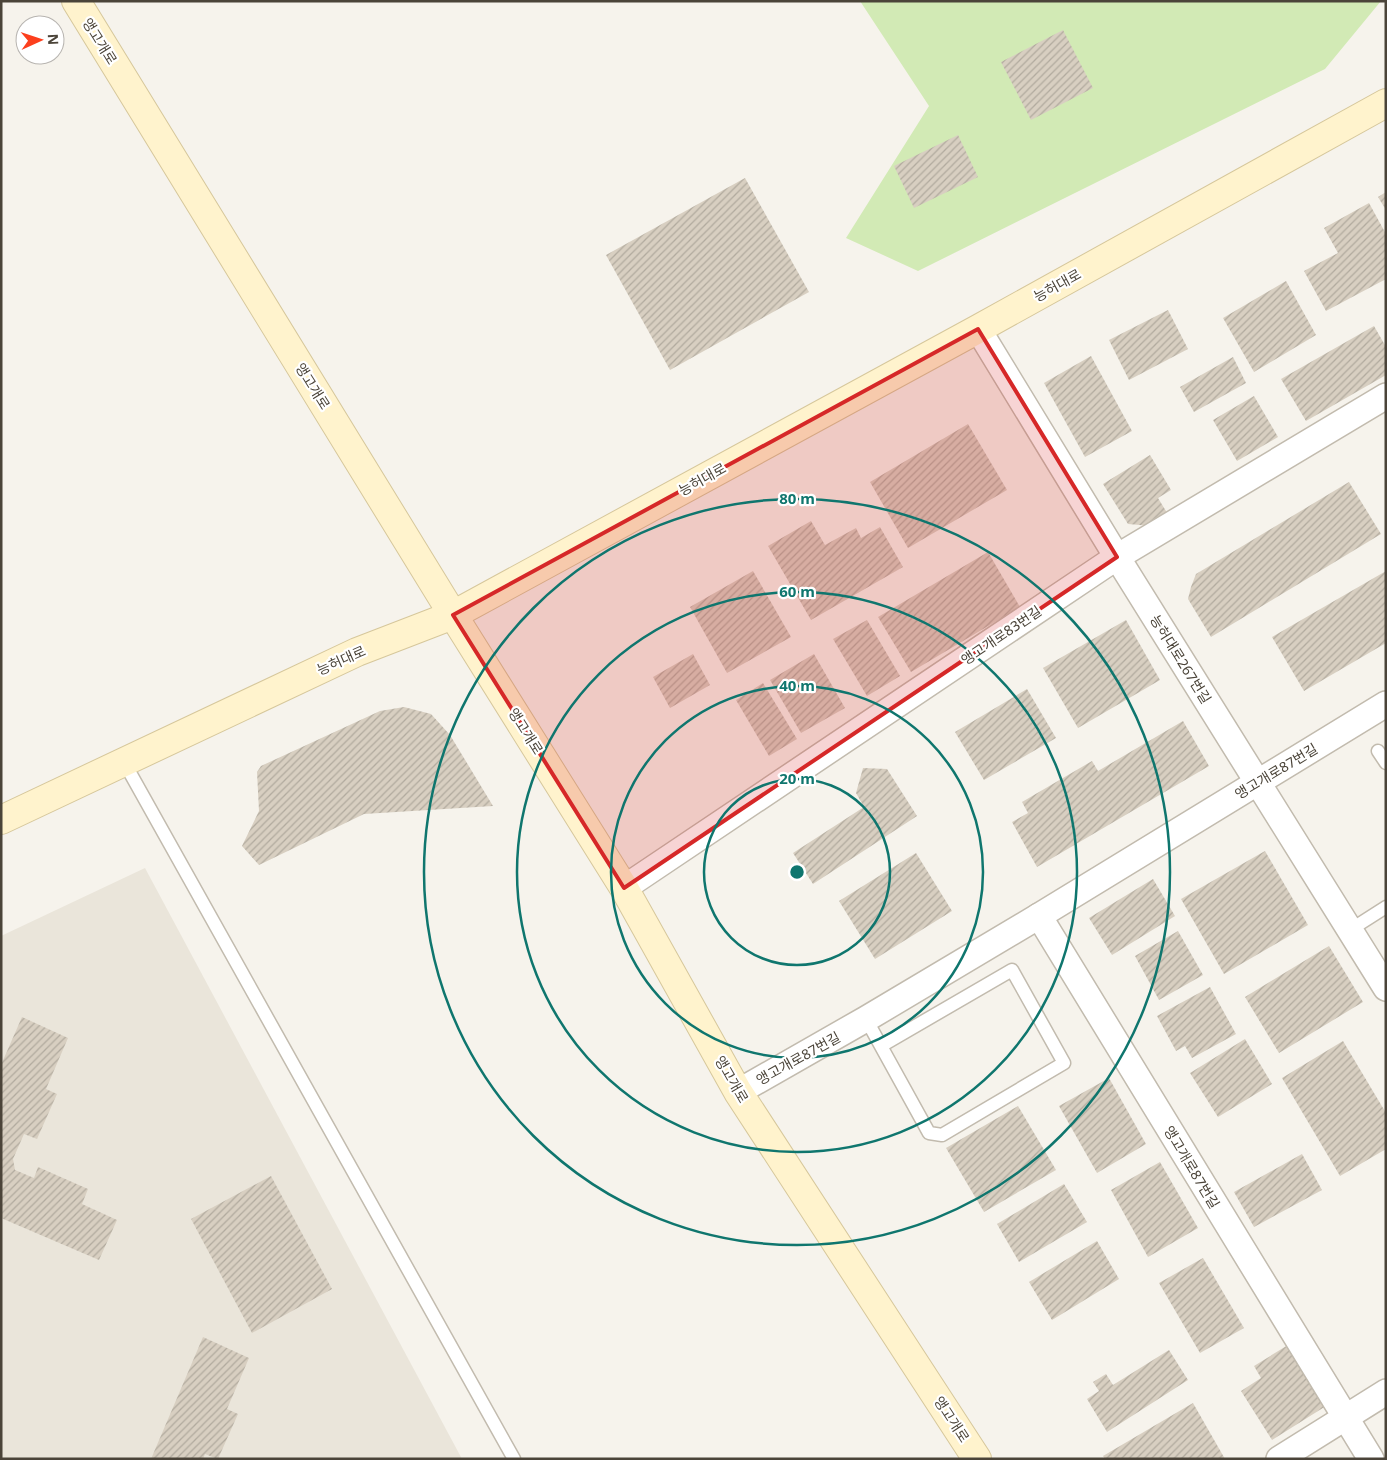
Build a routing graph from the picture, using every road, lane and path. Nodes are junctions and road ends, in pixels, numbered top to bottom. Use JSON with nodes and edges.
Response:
{"nodes":[{"id":1,"x":76,"y":1,"type":"edge"},
{"id":2,"x":1386,"y":103,"type":"edge"},
{"id":3,"x":978,"y":329,"type":"junction"},
{"id":4,"x":1386,"y":396,"type":"edge"},
{"id":5,"x":1117,"y":557,"type":"junction"},
{"id":6,"x":454,"y":615,"type":"junction"},
{"id":7,"x":1386,"y":704,"type":"edge"},
{"id":8,"x":1378,"y":751,"type":"dead end"},
{"id":9,"x":124,"y":762,"type":"junction"},
{"id":10,"x":1386,"y":764,"type":"edge"},
{"id":11,"x":1258,"y":782,"type":"junction"},
{"id":12,"x":1,"y":820,"type":"edge"},
{"id":13,"x":624,"y":888,"type":"junction"},
{"id":14,"x":1386,"y":907,"type":"edge"},
{"id":15,"x":1039,"y":916,"type":"junction"},
{"id":16,"x":1350,"y":930,"type":"junction"},
{"id":17,"x":1386,"y":988,"type":"edge"},
{"id":18,"x":866,"y":1019,"type":"junction"},
{"id":19,"x":881,"y":1046,"type":"junction"},
{"id":20,"x":738,"y":1092,"type":"junction"},
{"id":21,"x":1386,"y":1392,"type":"edge"},
{"id":22,"x":1346,"y":1418,"type":"junction"},
{"id":23,"x":977,"y":1458,"type":"edge"},
{"id":24,"x":514,"y":1459,"type":"edge"},
{"id":25,"x":1279,"y":1459,"type":"edge"},
{"id":26,"x":1371,"y":1459,"type":"edge"}],
"edges":[{"from":1,"to":6,"type":"street","name":"앵고개로"},
{"from":2,"to":3,"type":"street","name":"능허대로"},
{"from":3,"to":5,"type":"street","name":"능허대로267번길"},
{"from":3,"to":6,"type":"street","name":"능허대로"},
{"from":4,"to":5,"type":"street","name":"앵고개로83번길"},
{"from":5,"to":11,"type":"street","name":"능허대로267번길"},
{"from":5,"to":13,"type":"street","name":"앵고개로83번길"},
{"from":6,"to":9,"type":"street","name":"능허대로"},
{"from":6,"to":13,"type":"street","name":"앵고개로"},
{"from":7,"to":11,"type":"street","name":"앵고개로87번길"},
{"from":8,"to":10,"type":"lane"},
{"from":9,"to":12,"type":"street","name":"능허대로"},
{"from":9,"to":24,"type":"lane"},
{"from":11,"to":15,"type":"street","name":"앵고개로87번길"},
{"from":11,"to":16,"type":"street","name":"능허대로267번길"},
{"from":13,"to":20,"type":"street","name":"앵고개로"},
{"from":14,"to":16,"type":"lane"},
{"from":15,"to":18,"type":"street","name":"앵고개로87번길"},
{"from":15,"to":22,"type":"street","name":"앵고개로87번길"},
{"from":16,"to":17,"type":"street","name":"능허대로267번길"},
{"from":18,"to":19,"type":"lane"},
{"from":18,"to":20,"type":"street","name":"앵고개로87번길"},
{"from":19,"to":19,"type":"lane"},
{"from":20,"to":23,"type":"street","name":"앵고개로"},
{"from":21,"to":22,"type":"street"},
{"from":22,"to":25,"type":"street"},
{"from":22,"to":26,"type":"street","name":"앵고개로87번길"}]}
